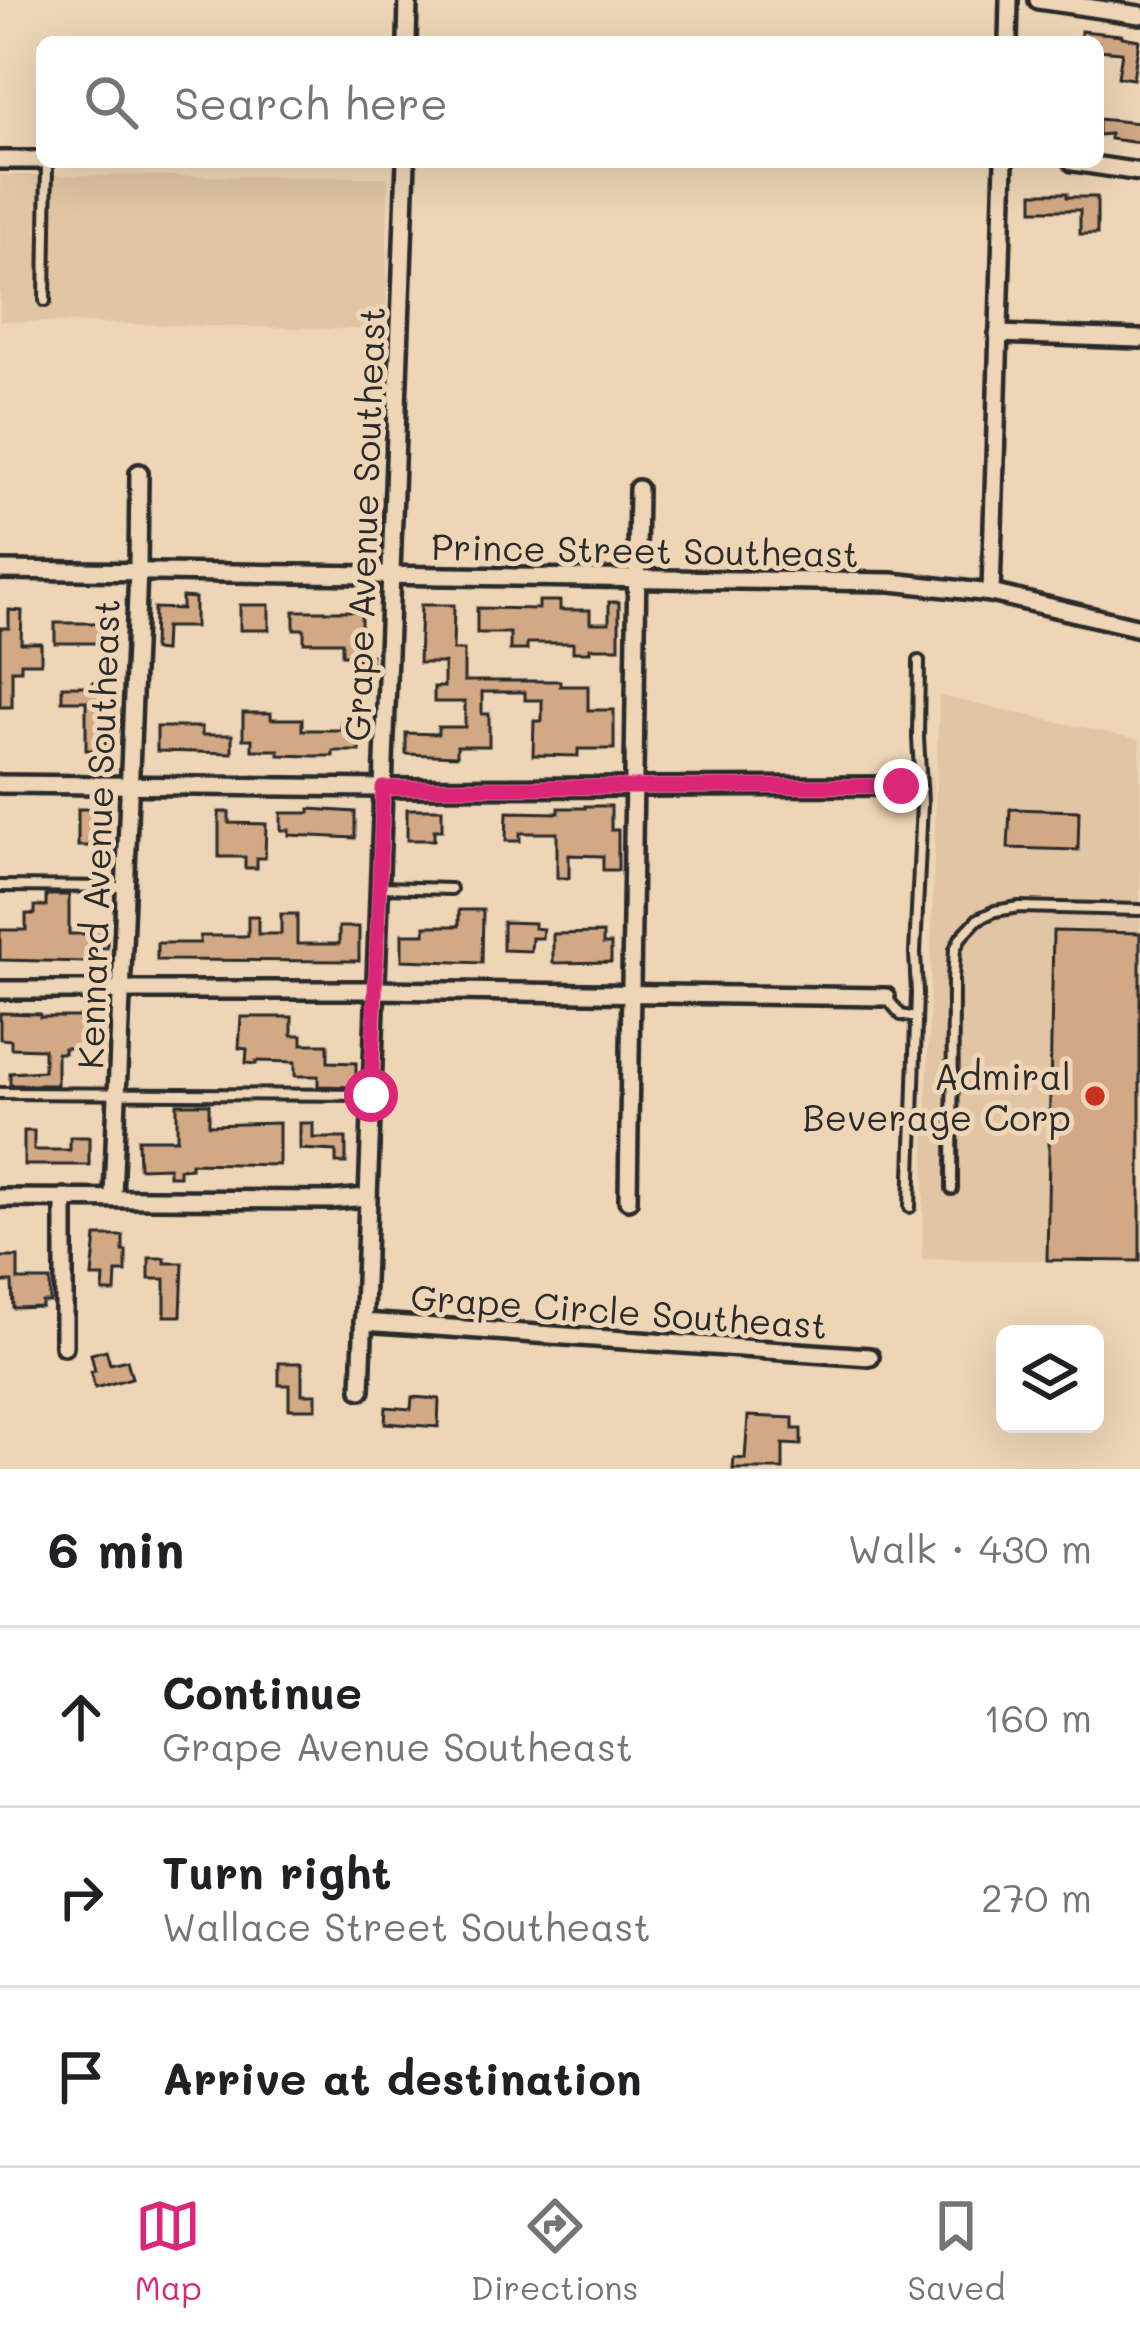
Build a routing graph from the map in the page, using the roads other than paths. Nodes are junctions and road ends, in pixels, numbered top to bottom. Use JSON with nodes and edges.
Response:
{"nodes":[{"id":1,"x":408,"y":0,"type":"edge"},
{"id":2,"x":1010,"y":0,"type":"edge"},
{"id":3,"x":1038,"y":0,"type":"edge"},
{"id":4,"x":1140,"y":14,"type":"edge"},
{"id":5,"x":407,"y":36,"type":"edge"},
{"id":6,"x":1008,"y":36,"type":"edge"},
{"id":7,"x":0,"y":160,"type":"edge"},
{"id":8,"x":36,"y":161,"type":"edge"},
{"id":9,"x":1104,"y":167,"type":"edge"},
{"id":10,"x":44,"y":168,"type":"edge"},
{"id":11,"x":402,"y":168,"type":"edge"},
{"id":12,"x":1004,"y":168,"type":"edge"},
{"id":13,"x":1140,"y":172,"type":"edge"},
{"id":14,"x":45,"y":301,"type":"dead end"},
{"id":15,"x":998,"y":334,"type":"junction"},
{"id":16,"x":1140,"y":339,"type":"edge"},
{"id":17,"x":140,"y":473,"type":"dead end"},
{"id":18,"x":638,"y":488,"type":"dead end"},
{"id":19,"x":0,"y":570,"type":"edge"},
{"id":20,"x":138,"y":570,"type":"junction"},
{"id":21,"x":390,"y":575,"type":"junction"},
{"id":22,"x":638,"y":578,"type":"junction"},
{"id":23,"x":991,"y":593,"type":"junction"},
{"id":24,"x":1140,"y":628,"type":"edge"},
{"id":25,"x":919,"y":662,"type":"dead end"},
{"id":26,"x":0,"y":784,"type":"edge"},
{"id":27,"x":129,"y":785,"type":"junction"},
{"id":28,"x":901,"y":786,"type":"dead end"},
{"id":29,"x":634,"y":787,"type":"junction"},
{"id":30,"x":383,"y":788,"type":"junction"},
{"id":31,"x":0,"y":886,"type":"edge"},
{"id":32,"x":125,"y":887,"type":"junction"},
{"id":33,"x":380,"y":887,"type":"junction"},
{"id":34,"x":451,"y":889,"type":"dead end"},
{"id":35,"x":1140,"y":910,"type":"edge"},
{"id":36,"x":0,"y":989,"type":"edge"},
{"id":37,"x":121,"y":989,"type":"junction"},
{"id":38,"x":375,"y":990,"type":"junction"},
{"id":39,"x":630,"y":993,"type":"junction"},
{"id":40,"x":886,"y":997,"type":"joint"},
{"id":41,"x":916,"y":1018,"type":"junction"},
{"id":42,"x":0,"y":1093,"type":"edge"},
{"id":43,"x":117,"y":1094,"type":"junction"},
{"id":44,"x":371,"y":1095,"type":"junction"},
{"id":45,"x":952,"y":1189,"type":"dead end"},
{"id":46,"x":64,"y":1197,"type":"junction"},
{"id":47,"x":113,"y":1197,"type":"junction"},
{"id":48,"x":368,"y":1197,"type":"junction"},
{"id":49,"x":0,"y":1198,"type":"edge"},
{"id":50,"x":628,"y":1200,"type":"dead end"},
{"id":51,"x":910,"y":1207,"type":"dead end"},
{"id":52,"x":364,"y":1322,"type":"junction"},
{"id":53,"x":64,"y":1346,"type":"dead end"},
{"id":54,"x":870,"y":1358,"type":"dead end"},
{"id":55,"x":362,"y":1390,"type":"dead end"}],
"edges":[{"from":1,"to":5,"type":"street"},
{"from":2,"to":6,"type":"street"},
{"from":3,"to":4,"type":"street"},
{"from":7,"to":8,"type":"street"},
{"from":9,"to":13,"type":"street"},
{"from":10,"to":14,"type":"lane"},
{"from":11,"to":21,"type":"street","name":"Grape Avenue Southeast"},
{"from":12,"to":15,"type":"street"},
{"from":15,"to":16,"type":"street"},
{"from":15,"to":23,"type":"street"},
{"from":17,"to":20,"type":"street","name":"Kennard Avenue Southeast"},
{"from":18,"to":22,"type":"street"},
{"from":19,"to":20,"type":"street","name":"Prince Street Southeast"},
{"from":20,"to":21,"type":"street","name":"Prince Street Southeast"},
{"from":20,"to":27,"type":"street","name":"Kennard Avenue Southeast"},
{"from":21,"to":22,"type":"street","name":"Prince Street Southeast"},
{"from":21,"to":30,"type":"street","name":"Grape Avenue Southeast"},
{"from":22,"to":23,"type":"street","name":"Prince Street Southeast"},
{"from":22,"to":29,"type":"street"},
{"from":23,"to":24,"type":"street","name":"Prince Street Southeast"},
{"from":25,"to":41,"type":"lane"},
{"from":26,"to":27,"type":"street"},
{"from":27,"to":30,"type":"street"},
{"from":27,"to":32,"type":"street","name":"Kennard Avenue Southeast"},
{"from":28,"to":29,"type":"street"},
{"from":29,"to":30,"type":"street"},
{"from":29,"to":39,"type":"street"},
{"from":30,"to":33,"type":"street","name":"Grape Avenue Southeast"},
{"from":31,"to":32,"type":"lane"},
{"from":32,"to":37,"type":"street","name":"Kennard Avenue Southeast"},
{"from":33,"to":34,"type":"lane"},
{"from":33,"to":38,"type":"street","name":"Grape Avenue Southeast"},
{"from":35,"to":45,"type":"lane"},
{"from":36,"to":37,"type":"street"},
{"from":37,"to":38,"type":"street"},
{"from":37,"to":43,"type":"street","name":"Kennard Avenue Southeast"},
{"from":38,"to":39,"type":"street"},
{"from":38,"to":44,"type":"street","name":"Grape Avenue Southeast"},
{"from":39,"to":40,"type":"street"},
{"from":39,"to":50,"type":"street"},
{"from":40,"to":41,"type":"lane"},
{"from":41,"to":51,"type":"lane"},
{"from":42,"to":43,"type":"lane"},
{"from":43,"to":44,"type":"lane"},
{"from":43,"to":47,"type":"street","name":"Kennard Avenue Southeast"},
{"from":44,"to":48,"type":"street","name":"Grape Avenue Southeast"},
{"from":46,"to":47,"type":"street"},
{"from":46,"to":49,"type":"street"},
{"from":46,"to":53,"type":"street"},
{"from":47,"to":48,"type":"street"},
{"from":48,"to":52,"type":"street","name":"Grape Avenue Southeast"},
{"from":52,"to":54,"type":"street","name":"Grape Circle Southeast"},
{"from":52,"to":55,"type":"street","name":"Grape Avenue Southeast"}]}
